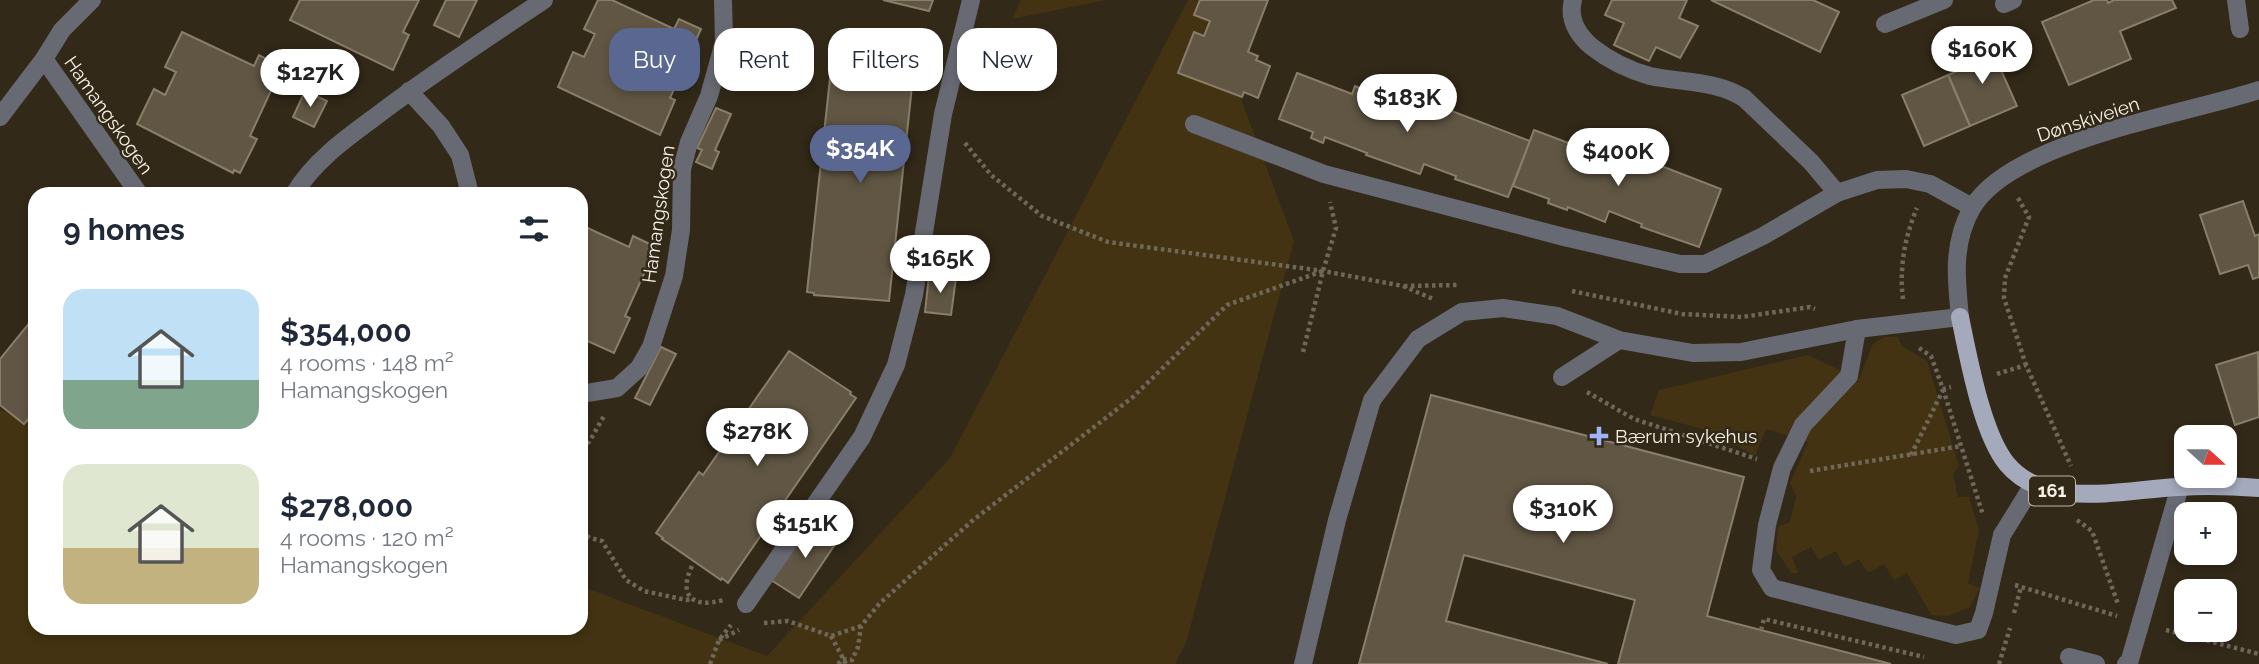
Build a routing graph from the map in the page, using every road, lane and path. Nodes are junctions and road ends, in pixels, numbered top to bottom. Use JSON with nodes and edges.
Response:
{"nodes":[{"id":1,"x":92,"y":0,"type":"edge"},
{"id":2,"x":544,"y":0,"type":"edge"},
{"id":3,"x":723,"y":0,"type":"edge"},
{"id":4,"x":971,"y":0,"type":"edge"},
{"id":5,"x":1573,"y":0,"type":"edge"},
{"id":6,"x":1944,"y":0,"type":"edge"},
{"id":7,"x":2236,"y":0,"type":"edge"},
{"id":8,"x":1885,"y":24,"type":"dead end"},
{"id":9,"x":2240,"y":29,"type":"dead end"},
{"id":10,"x":44,"y":59,"type":"junction"},
{"id":11,"x":2259,"y":90,"type":"edge"},
{"id":12,"x":409,"y":91,"type":"junction"},
{"id":13,"x":0,"y":117,"type":"edge"},
{"id":14,"x":1194,"y":124,"type":"dead end"},
{"id":15,"x":1324,"y":174,"type":"junction"},
{"id":16,"x":991,"y":175,"type":"dead end"},
{"id":17,"x":1997,"y":181,"type":"junction"},
{"id":18,"x":1930,"y":184,"type":"junction"},
{"id":19,"x":134,"y":187,"type":"edge"},
{"id":20,"x":298,"y":187,"type":"edge"},
{"id":21,"x":468,"y":187,"type":"edge"},
{"id":22,"x":1837,"y":194,"type":"junction"},
{"id":23,"x":1972,"y":207,"type":"junction"},
{"id":24,"x":1323,"y":271,"type":"junction"},
{"id":25,"x":1468,"y":285,"type":"dead end"},
{"id":26,"x":1403,"y":286,"type":"junction"},
{"id":27,"x":1560,"y":290,"type":"dead end"},
{"id":28,"x":1462,"y":312,"type":"junction"},
{"id":29,"x":1960,"y":317,"type":"junction"},
{"id":30,"x":1907,"y":323,"type":"junction"},
{"id":31,"x":1857,"y":329,"type":"junction"},
{"id":32,"x":1619,"y":340,"type":"junction"},
{"id":33,"x":1303,"y":352,"type":"dead end"},
{"id":34,"x":2026,"y":365,"type":"junction"},
{"id":35,"x":1562,"y":377,"type":"joint"},
{"id":36,"x":1973,"y":381,"type":"junction"},
{"id":37,"x":1943,"y":389,"type":"junction"},
{"id":38,"x":588,"y":393,"type":"edge"},
{"id":39,"x":1961,"y":446,"type":"junction"},
{"id":40,"x":1911,"y":455,"type":"junction"},
{"id":41,"x":1782,"y":468,"type":"junction"},
{"id":42,"x":2033,"y":485,"type":"junction"},
{"id":43,"x":2174,"y":486,"type":"edge"},
{"id":44,"x":2237,"y":487,"type":"edge"},
{"id":45,"x":2179,"y":488,"type":"edge"},
{"id":46,"x":2259,"y":488,"type":"edge"},
{"id":47,"x":2076,"y":494,"type":"junction"},
{"id":48,"x":1986,"y":522,"type":"dead end"},
{"id":49,"x":588,"y":537,"type":"edge"},
{"id":50,"x":692,"y":566,"type":"dead end"},
{"id":51,"x":1991,"y":578,"type":"junction"},
{"id":52,"x":751,"y":596,"type":"junction"},
{"id":53,"x":692,"y":599,"type":"junction"},
{"id":54,"x":2141,"y":623,"type":"junction"},
{"id":55,"x":752,"y":624,"type":"dead end"},
{"id":56,"x":861,"y":626,"type":"junction"},
{"id":57,"x":741,"y":629,"type":"dead end"},
{"id":58,"x":1761,"y":629,"type":"dead end"},
{"id":59,"x":831,"y":636,"type":"junction"},
{"id":60,"x":719,"y":640,"type":"junction"},
{"id":61,"x":2259,"y":654,"type":"edge"},
{"id":62,"x":1925,"y":657,"type":"dead end"},
{"id":63,"x":2070,"y":657,"type":"dead end"},
{"id":64,"x":845,"y":662,"type":"edge"},
{"id":65,"x":710,"y":664,"type":"edge"},
{"id":66,"x":838,"y":664,"type":"edge"},
{"id":67,"x":1303,"y":664,"type":"edge"},
{"id":68,"x":2096,"y":664,"type":"edge"},
{"id":69,"x":2126,"y":664,"type":"edge"}],
"edges":[{"from":1,"to":10,"type":"street","name":"Hamangskogen"},
{"from":2,"to":12,"type":"street"},
{"from":3,"to":38,"type":"street","name":"Hamangskogen"},
{"from":4,"to":52,"type":"street"},
{"from":5,"to":22,"type":"street"},
{"from":6,"to":8,"type":"street"},
{"from":7,"to":9,"type":"street"},
{"from":10,"to":13,"type":"street","name":"Hamangskogen"},
{"from":10,"to":19,"type":"street","name":"Hamangskogen"},
{"from":11,"to":17,"type":"street","name":"Dønskiveien"},
{"from":12,"to":20,"type":"street"},
{"from":12,"to":21,"type":"street"},
{"from":14,"to":15,"type":"street"},
{"from":15,"to":22,"type":"street"},
{"from":15,"to":24,"type":"path"},
{"from":16,"to":24,"type":"path"},
{"from":17,"to":23,"type":"street","name":"Dønskiveien"},
{"from":17,"to":34,"type":"path"},
{"from":18,"to":22,"type":"street"},
{"from":18,"to":23,"type":"street"},
{"from":18,"to":30,"type":"path"},
{"from":23,"to":29,"type":"street","name":"Dønskiveien"},
{"from":24,"to":26,"type":"path"},
{"from":24,"to":33,"type":"path"},
{"from":24,"to":56,"type":"path"},
{"from":25,"to":26,"type":"path"},
{"from":26,"to":28,"type":"path"},
{"from":27,"to":31,"type":"path"},
{"from":28,"to":32,"type":"street"},
{"from":28,"to":67,"type":"street"},
{"from":29,"to":30,"type":"street"},
{"from":29,"to":36,"type":"main road","number":"161"},
{"from":30,"to":31,"type":"street"},
{"from":30,"to":37,"type":"path"},
{"from":31,"to":32,"type":"street"},
{"from":31,"to":41,"type":"street"},
{"from":32,"to":35,"type":"street"},
{"from":34,"to":36,"type":"path"},
{"from":34,"to":47,"type":"path"},
{"from":35,"to":41,"type":"path"},
{"from":36,"to":37,"type":"path"},
{"from":36,"to":42,"type":"main road","number":"161"},
{"from":37,"to":39,"type":"path"},
{"from":37,"to":40,"type":"path"},
{"from":39,"to":40,"type":"path"},
{"from":39,"to":48,"type":"path"},
{"from":40,"to":41,"type":"path"},
{"from":41,"to":51,"type":"street"},
{"from":42,"to":47,"type":"main road","number":"161"},
{"from":42,"to":51,"type":"street"},
{"from":43,"to":47,"type":"main road","number":"161"},
{"from":44,"to":46,"type":"main road","number":"161"},
{"from":45,"to":54,"type":"street"},
{"from":47,"to":51,"type":"path"},
{"from":49,"to":53,"type":"path"},
{"from":50,"to":53,"type":"path"},
{"from":52,"to":53,"type":"path"},
{"from":52,"to":60,"type":"path"},
{"from":54,"to":61,"type":"path"},
{"from":54,"to":69,"type":"street"},
{"from":55,"to":59,"type":"path"},
{"from":56,"to":59,"type":"path"},
{"from":56,"to":64,"type":"path"},
{"from":57,"to":60,"type":"path"},
{"from":58,"to":62,"type":"path"},
{"from":59,"to":64,"type":"path"},
{"from":60,"to":65,"type":"path"},
{"from":63,"to":68,"type":"street"},
{"from":64,"to":66,"type":"path"}]}
